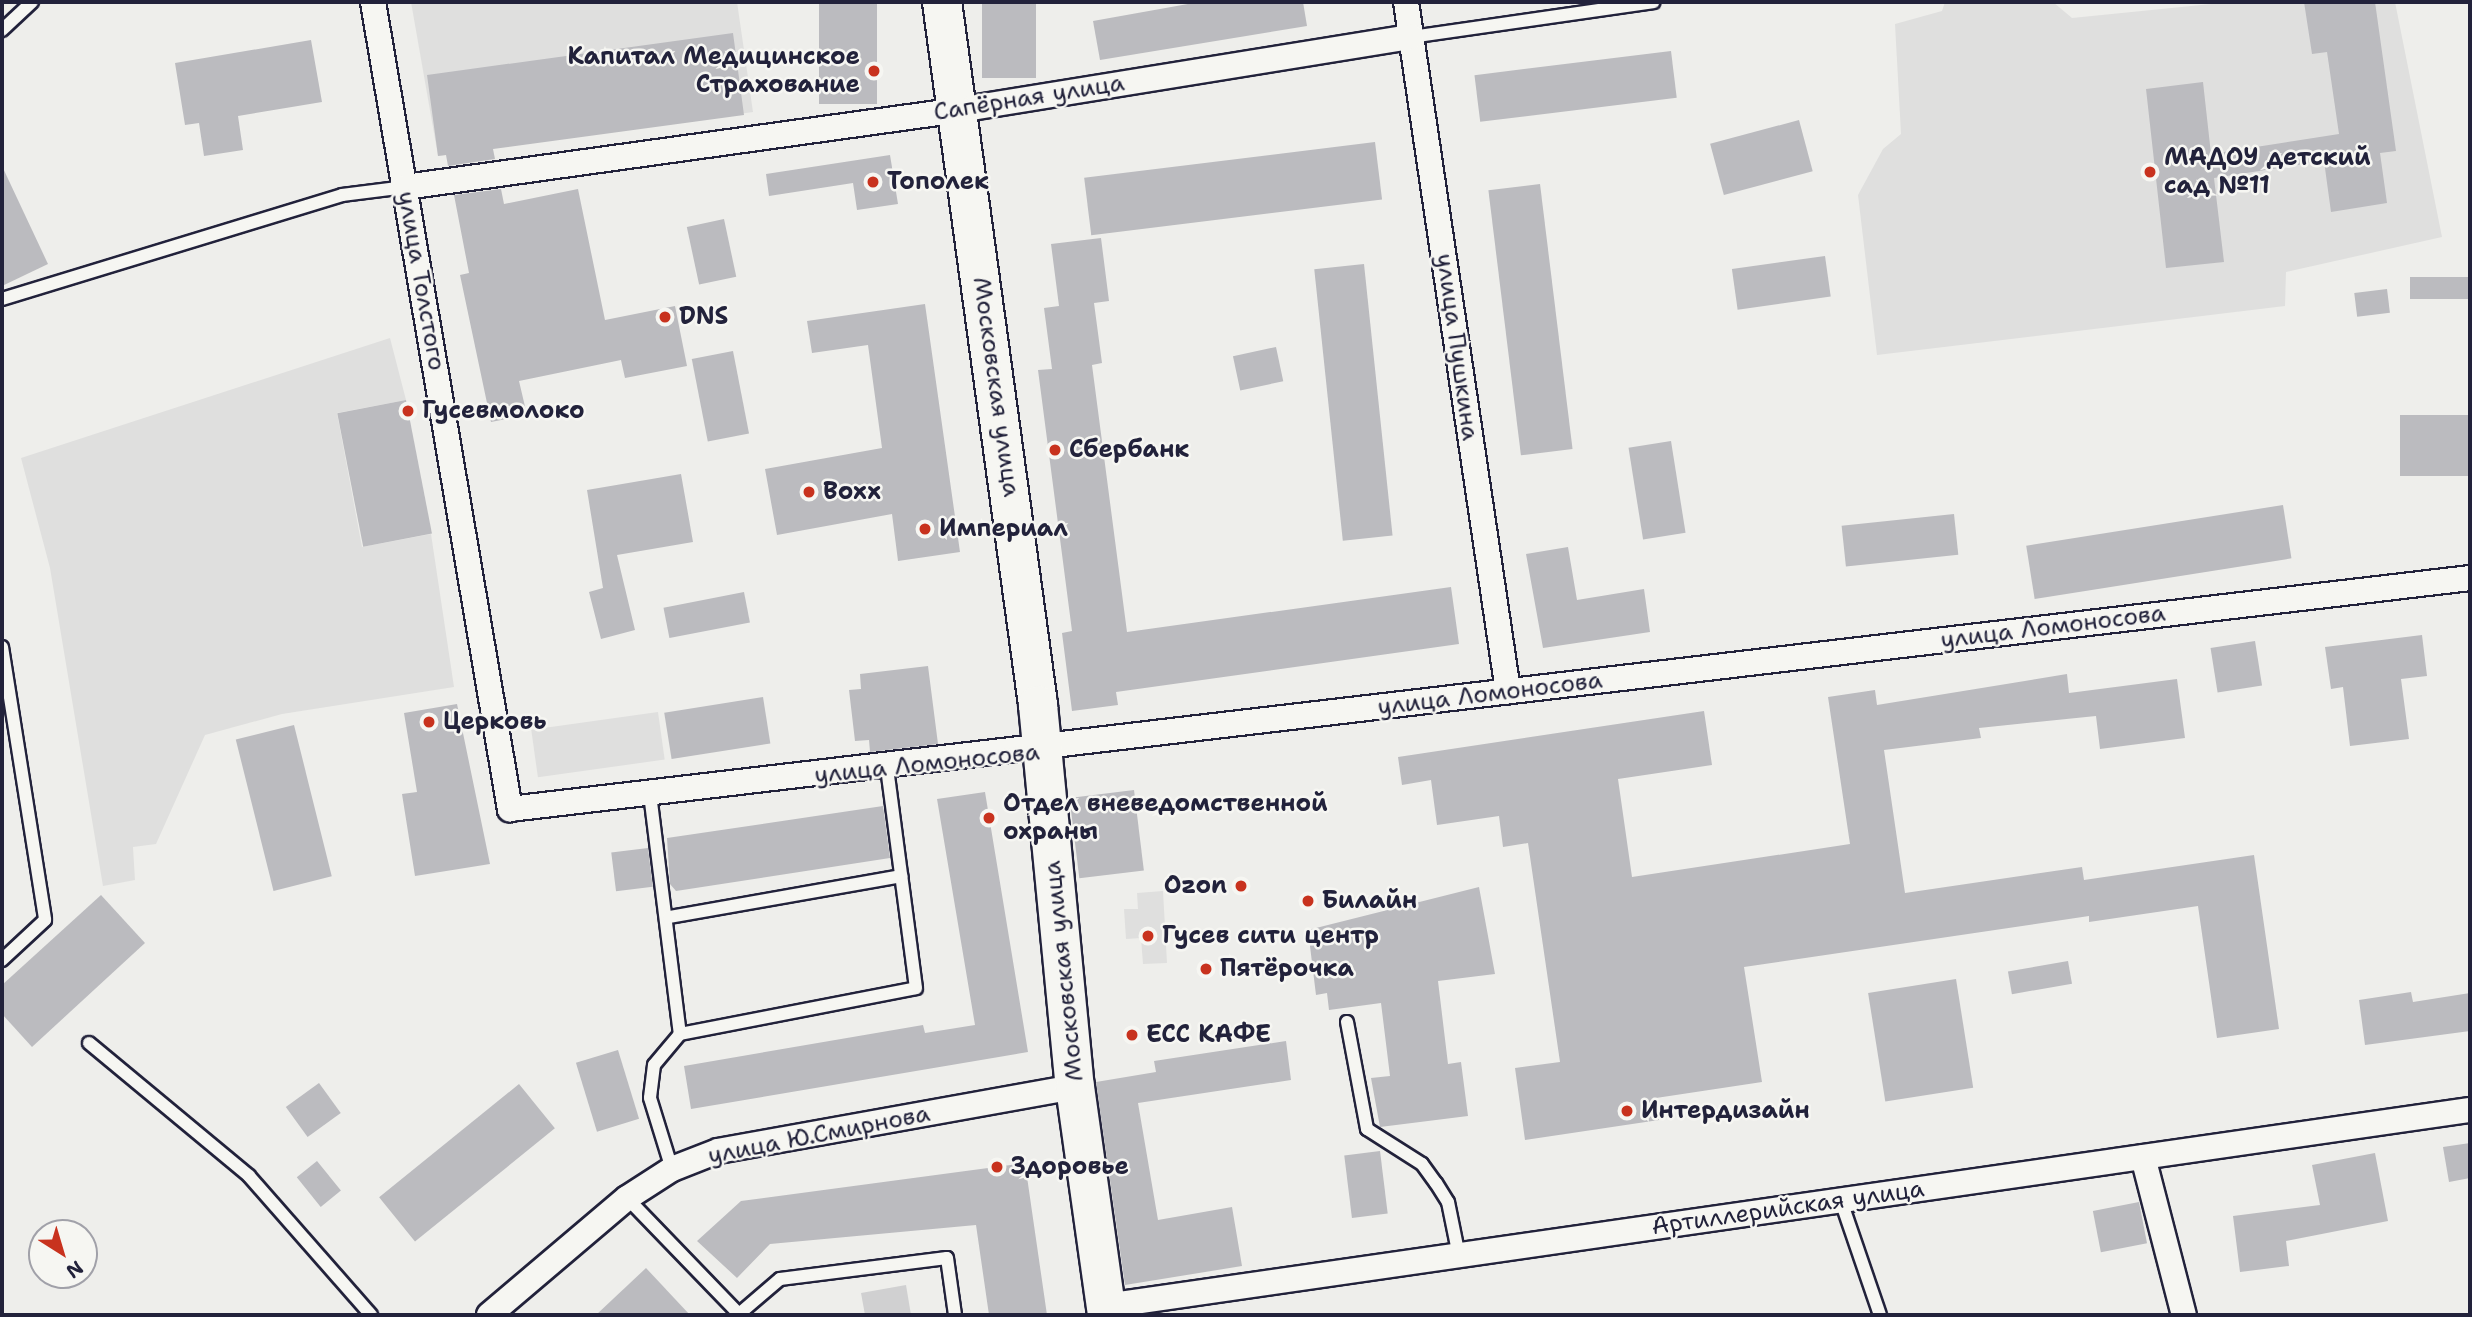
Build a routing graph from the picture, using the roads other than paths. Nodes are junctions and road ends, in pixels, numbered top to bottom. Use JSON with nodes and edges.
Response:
{"nodes":[{"id":1,"x":32,"y":2,"type":"edge"},
{"id":2,"x":373,"y":2,"type":"edge"},
{"id":3,"x":942,"y":2,"type":"edge"},
{"id":4,"x":1406,"y":2,"type":"edge"},
{"id":5,"x":1653,"y":2,"type":"edge"},
{"id":6,"x":2,"y":30,"type":"edge"},
{"id":7,"x":1411,"y":37,"type":"junction"},
{"id":8,"x":960,"y":110,"type":"junction"},
{"id":9,"x":405,"y":187,"type":"junction"},
{"id":10,"x":2,"y":299,"type":"edge"},
{"id":11,"x":2470,"y":578,"type":"edge"},
{"id":12,"x":2,"y":647,"type":"edge"},
{"id":13,"x":1508,"y":691,"type":"junction"},
{"id":14,"x":1043,"y":751,"type":"junction"},
{"id":15,"x":887,"y":768,"type":"junction"},
{"id":16,"x":650,"y":794,"type":"junction"},
{"id":17,"x":510,"y":809,"type":"joint"},
{"id":18,"x":901,"y":876,"type":"junction"},
{"id":19,"x":669,"y":917,"type":"junction"},
{"id":20,"x":2,"y":960,"type":"edge"},
{"id":21,"x":1348,"y":1022,"type":"dead end"},
{"id":22,"x":680,"y":1034,"type":"junction"},
{"id":23,"x":89,"y":1043,"type":"dead end"},
{"id":24,"x":1075,"y":1087,"type":"junction"},
{"id":25,"x":2470,"y":1110,"type":"edge"},
{"id":26,"x":2143,"y":1157,"type":"junction"},
{"id":27,"x":672,"y":1169,"type":"junction"},
{"id":28,"x":627,"y":1198,"type":"junction"},
{"id":29,"x":1840,"y":1201,"type":"junction"},
{"id":30,"x":1458,"y":1256,"type":"junction"},
{"id":31,"x":1107,"y":1311,"type":"edge"},
{"id":32,"x":371,"y":1315,"type":"edge"},
{"id":33,"x":489,"y":1315,"type":"edge"},
{"id":34,"x":955,"y":1315,"type":"edge"},
{"id":35,"x":1880,"y":1315,"type":"edge"},
{"id":36,"x":2184,"y":1315,"type":"edge"}],
"edges":[{"from":1,"to":6,"type":"lane"},
{"from":2,"to":9,"type":"street","name":"улица Толстого"},
{"from":3,"to":8,"type":"main road","name":"Московская улица"},
{"from":4,"to":7,"type":"street","name":"улица Пушкина"},
{"from":5,"to":7,"type":"lane","name":"Сапёрная улица"},
{"from":7,"to":8,"type":"street","name":"Сапёрная улица"},
{"from":7,"to":13,"type":"street","name":"улица Пушкина"},
{"from":8,"to":9,"type":"street","name":"Сапёрная улица"},
{"from":8,"to":14,"type":"main road","name":"Московская улица"},
{"from":9,"to":10,"type":"lane"},
{"from":9,"to":17,"type":"street","name":"улица Толстого"},
{"from":11,"to":13,"type":"street","name":"улица Ломоносова"},
{"from":12,"to":20,"type":"lane"},
{"from":13,"to":14,"type":"street","name":"улица Ломоносова"},
{"from":14,"to":15,"type":"street","name":"улица Ломоносова"},
{"from":14,"to":24,"type":"main road","name":"Московская улица"},
{"from":15,"to":16,"type":"street","name":"улица Ломоносова"},
{"from":15,"to":18,"type":"lane"},
{"from":16,"to":17,"type":"street","name":"улица Ломоносова"},
{"from":16,"to":19,"type":"lane"},
{"from":18,"to":19,"type":"lane"},
{"from":18,"to":22,"type":"lane"},
{"from":19,"to":22,"type":"lane"},
{"from":21,"to":30,"type":"lane"},
{"from":22,"to":27,"type":"lane"},
{"from":23,"to":32,"type":"lane"},
{"from":24,"to":27,"type":"street","name":"улица Ю.Смирнова"},
{"from":24,"to":31,"type":"main road","name":"Московская улица"},
{"from":25,"to":26,"type":"street","name":"Артиллерийская улица"},
{"from":26,"to":29,"type":"street","name":"Артиллерийская улица"},
{"from":26,"to":36,"type":"street"},
{"from":27,"to":28,"type":"street","name":"улица Ю.Смирнова"},
{"from":28,"to":33,"type":"street","name":"улица Ю.Смирнова"},
{"from":28,"to":34,"type":"lane"},
{"from":29,"to":30,"type":"street","name":"Артиллерийская улица"},
{"from":29,"to":35,"type":"lane"},
{"from":30,"to":31,"type":"street","name":"Артиллерийская улица"}]}
